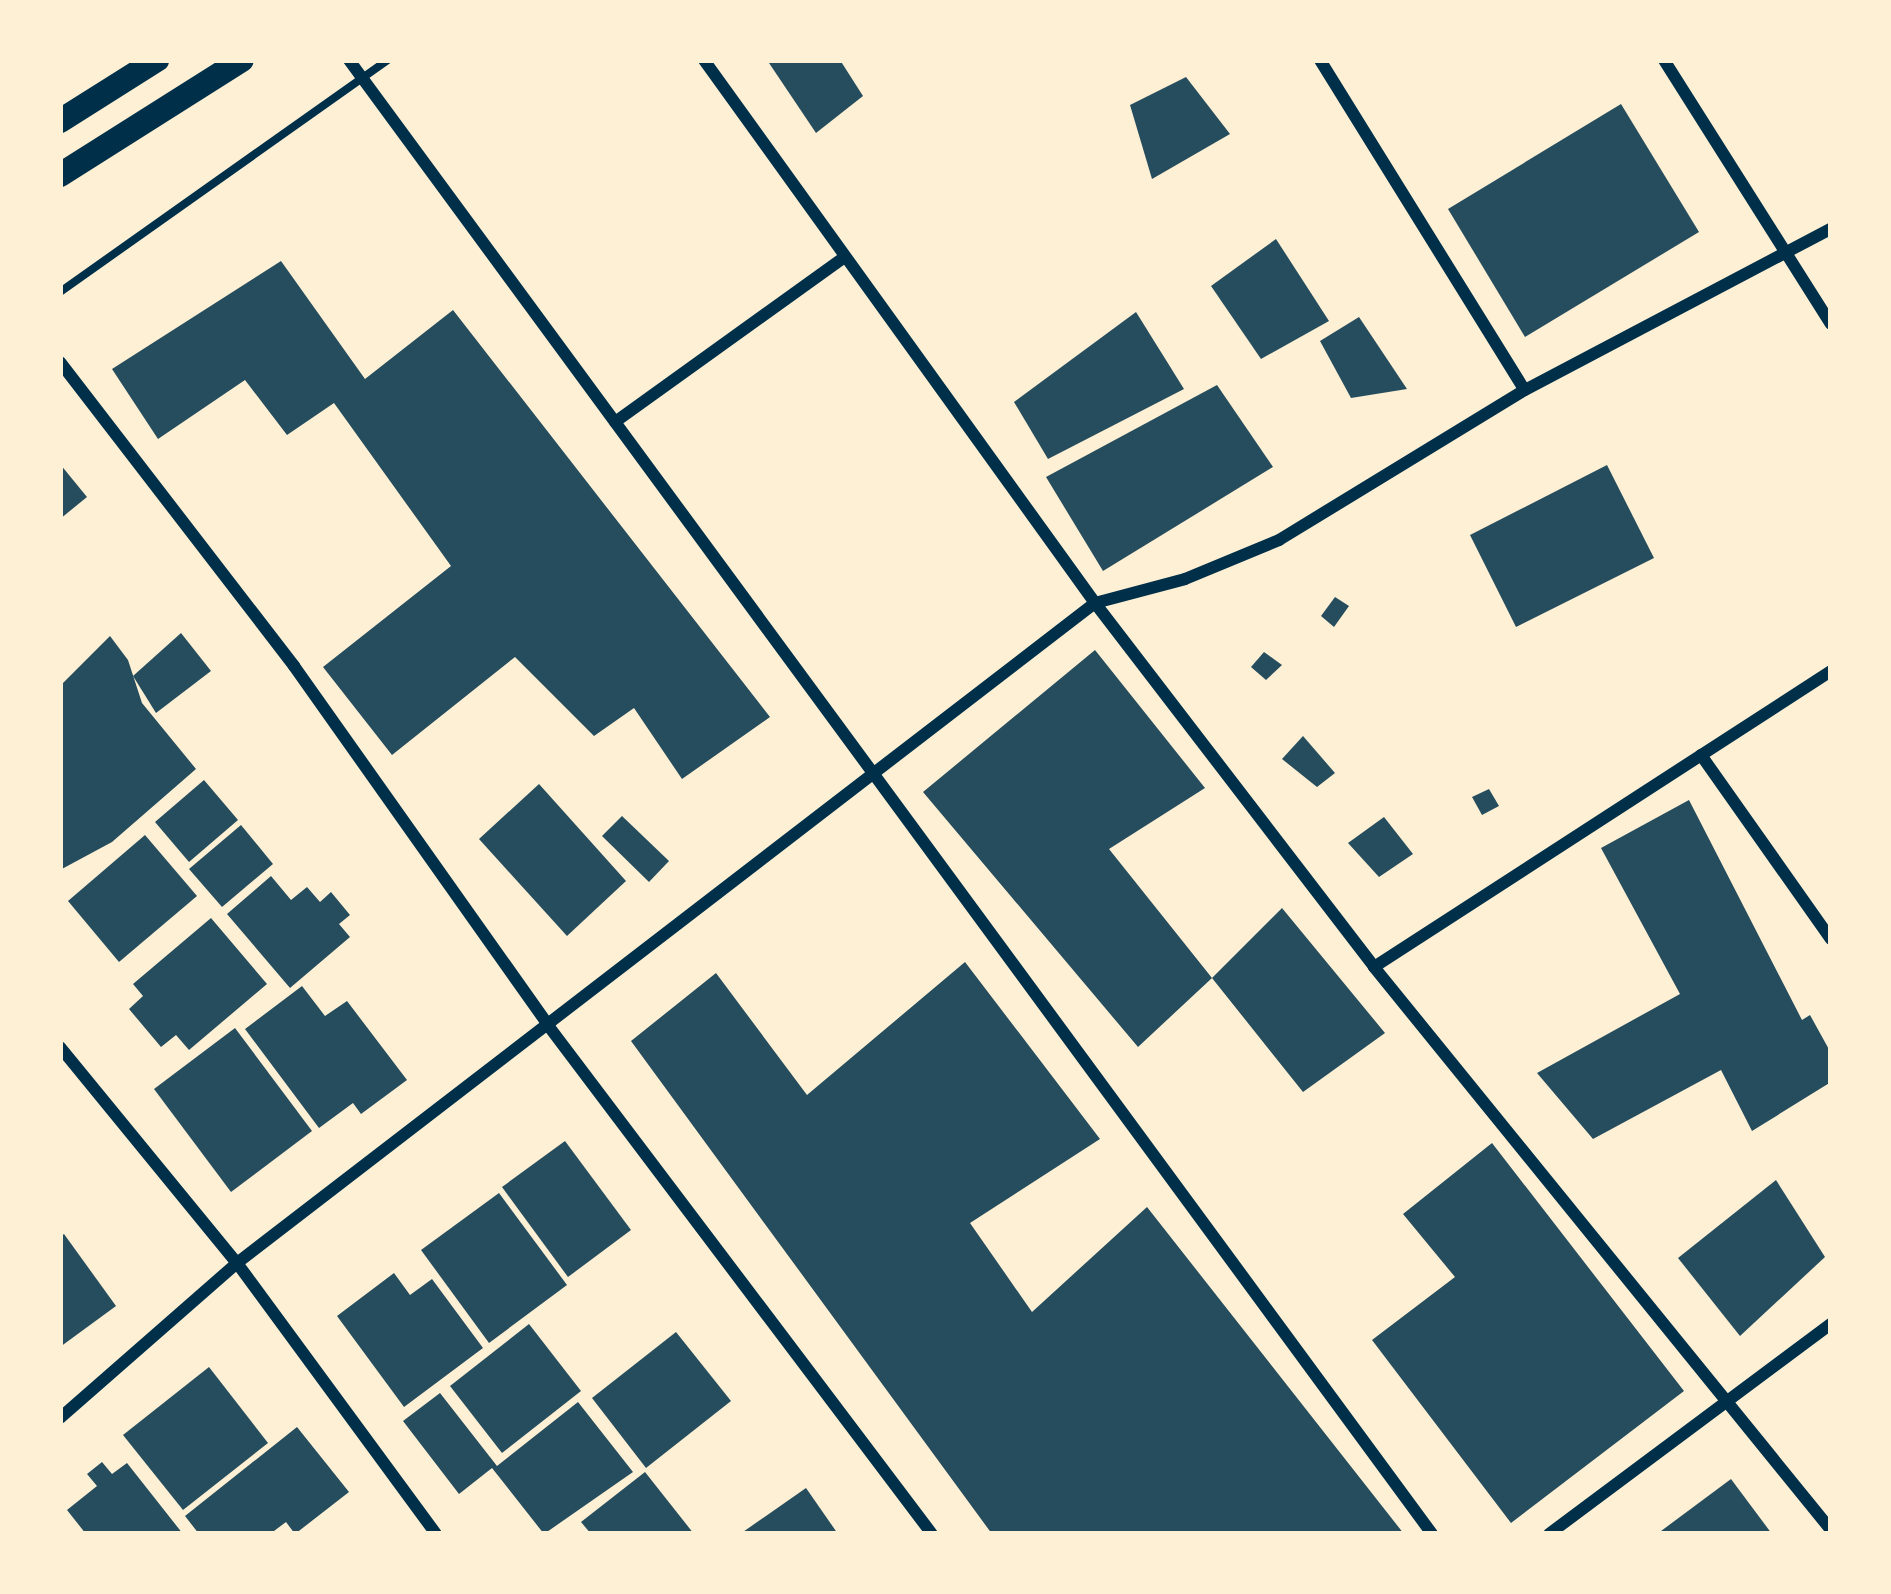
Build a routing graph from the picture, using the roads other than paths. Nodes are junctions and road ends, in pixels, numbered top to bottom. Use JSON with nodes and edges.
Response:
{"nodes":[{"id":1,"x":157,"y":60,"type":"edge"},
{"id":2,"x":242,"y":60,"type":"edge"},
{"id":3,"x":349,"y":60,"type":"edge"},
{"id":4,"x":388,"y":60,"type":"edge"},
{"id":5,"x":704,"y":60,"type":"edge"},
{"id":6,"x":1320,"y":60,"type":"edge"},
{"id":7,"x":1664,"y":60,"type":"edge"},
{"id":8,"x":362,"y":78,"type":"junction"},
{"id":9,"x":60,"y":121,"type":"edge"},
{"id":10,"x":60,"y":175,"type":"edge"},
{"id":11,"x":1831,"y":229,"type":"edge"},
{"id":12,"x":1785,"y":254,"type":"junction"},
{"id":13,"x":845,"y":257,"type":"junction"},
{"id":14,"x":60,"y":292,"type":"edge"},
{"id":15,"x":1831,"y":324,"type":"edge"},
{"id":16,"x":60,"y":362,"type":"edge"},
{"id":17,"x":1526,"y":390,"type":"junction"},
{"id":18,"x":615,"y":422,"type":"junction"},
{"id":19,"x":1095,"y":603,"type":"junction"},
{"id":20,"x":1831,"y":671,"type":"edge"},
{"id":21,"x":1701,"y":755,"type":"junction"},
{"id":22,"x":872,"y":776,"type":"junction"},
{"id":23,"x":1831,"y":939,"type":"edge"},
{"id":24,"x":1373,"y":967,"type":"junction"},
{"id":25,"x":550,"y":1028,"type":"junction"},
{"id":26,"x":60,"y":1047,"type":"edge"},
{"id":27,"x":237,"y":1263,"type":"junction"},
{"id":28,"x":1831,"y":1324,"type":"edge"},
{"id":29,"x":1728,"y":1396,"type":"junction"},
{"id":30,"x":60,"y":1418,"type":"edge"},
{"id":31,"x":1831,"y":1530,"type":"edge"},
{"id":32,"x":436,"y":1534,"type":"edge"},
{"id":33,"x":932,"y":1534,"type":"edge"},
{"id":34,"x":1432,"y":1534,"type":"edge"},
{"id":35,"x":1549,"y":1534,"type":"edge"}],
"edges":[{"from":1,"to":9,"type":"highway"},
{"from":2,"to":10,"type":"highway"},
{"from":3,"to":8,"type":"street"},
{"from":4,"to":8,"type":"lane"},
{"from":5,"to":13,"type":"street"},
{"from":6,"to":17,"type":"street"},
{"from":7,"to":12,"type":"street"},
{"from":8,"to":14,"type":"lane"},
{"from":8,"to":18,"type":"street"},
{"from":11,"to":12,"type":"street"},
{"from":12,"to":15,"type":"street"},
{"from":12,"to":17,"type":"street"},
{"from":13,"to":18,"type":"street"},
{"from":13,"to":19,"type":"street"},
{"from":16,"to":25,"type":"street"},
{"from":17,"to":19,"type":"street"},
{"from":18,"to":22,"type":"street"},
{"from":19,"to":22,"type":"street"},
{"from":19,"to":24,"type":"street"},
{"from":20,"to":21,"type":"street"},
{"from":21,"to":23,"type":"street"},
{"from":21,"to":24,"type":"street"},
{"from":22,"to":25,"type":"street"},
{"from":22,"to":34,"type":"street"},
{"from":24,"to":29,"type":"street"},
{"from":25,"to":27,"type":"street"},
{"from":25,"to":33,"type":"street"},
{"from":26,"to":27,"type":"street"},
{"from":27,"to":30,"type":"street"},
{"from":27,"to":32,"type":"street"},
{"from":28,"to":29,"type":"street"},
{"from":29,"to":31,"type":"street"},
{"from":29,"to":35,"type":"street"}]}
